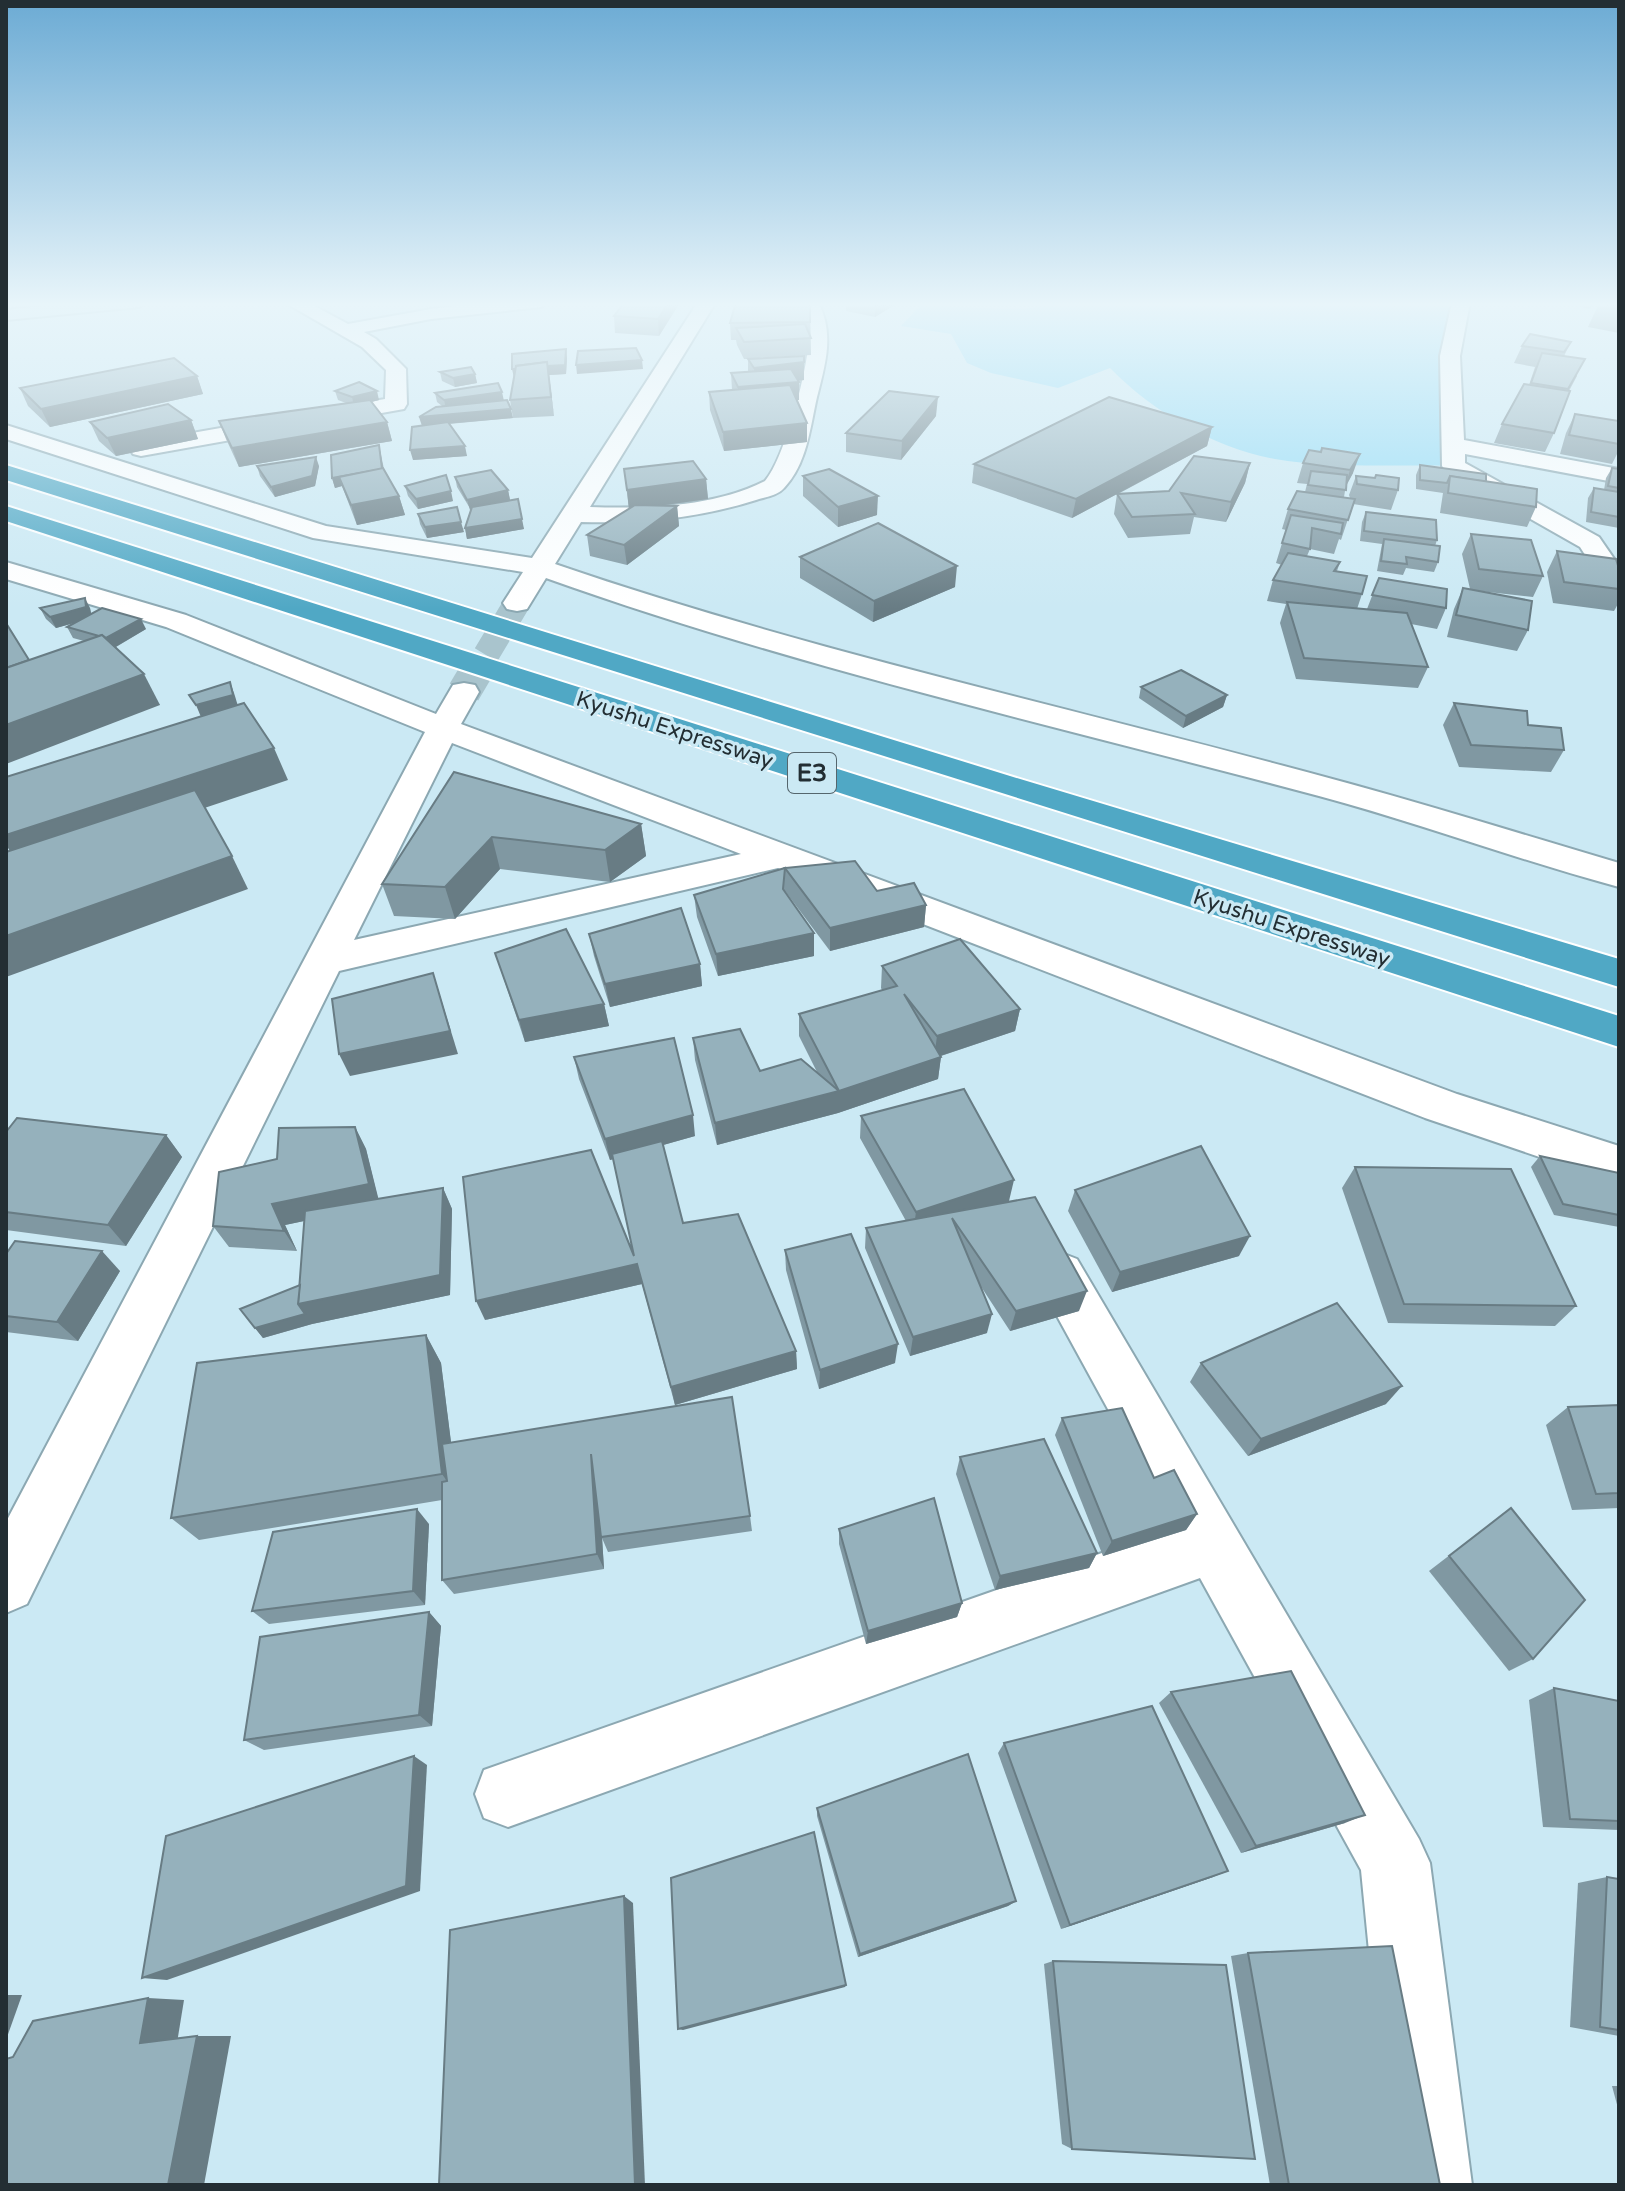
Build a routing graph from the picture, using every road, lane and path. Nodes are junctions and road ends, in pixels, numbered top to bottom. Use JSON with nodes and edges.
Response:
{"nodes":[{"id":1,"x":395,"y":404,"type":"edge"},
{"id":2,"x":641,"y":404,"type":"edge"},
{"id":3,"x":805,"y":404,"type":"edge"},
{"id":4,"x":1453,"y":404,"type":"edge"},
{"id":5,"x":6,"y":432,"type":"edge"},
{"id":6,"x":1455,"y":445,"type":"junction"},
{"id":7,"x":87,"y":458,"type":"junction"},
{"id":8,"x":6,"y":472,"type":"edge"},
{"id":9,"x":1619,"y":476,"type":"edge"},
{"id":10,"x":6,"y":513,"type":"edge"},
{"id":11,"x":571,"y":514,"type":"junction"},
{"id":12,"x":1590,"y":542,"type":"junction"},
{"id":13,"x":1619,"y":549,"type":"edge"},
{"id":14,"x":539,"y":567,"type":"junction"},
{"id":15,"x":6,"y":570,"type":"edge"},
{"id":16,"x":1619,"y":586,"type":"edge"},
{"id":17,"x":517,"y":603,"type":"tunnel mouth"},
{"id":18,"x":454,"y":710,"type":"junction"},
{"id":19,"x":783,"y":856,"type":"junction"},
{"id":20,"x":1619,"y":875,"type":"edge"},
{"id":21,"x":323,"y":961,"type":"junction"},
{"id":22,"x":1619,"y":973,"type":"edge"},
{"id":23,"x":1619,"y":1032,"type":"edge"},
{"id":24,"x":1619,"y":1165,"type":"edge"},
{"id":25,"x":1059,"y":1274,"type":"edge"},
{"id":26,"x":1212,"y":1544,"type":"junction"},
{"id":27,"x":6,"y":1583,"type":"edge"},
{"id":28,"x":508,"y":1794,"type":"dead end"},
{"id":29,"x":1432,"y":2185,"type":"edge"}],
"edges":[{"from":1,"to":7,"type":"street"},
{"from":2,"to":11,"type":"street"},
{"from":3,"to":11,"type":"street"},
{"from":4,"to":6,"type":"street"},
{"from":5,"to":7,"type":"street"},
{"from":6,"to":9,"type":"street"},
{"from":6,"to":12,"type":"street"},
{"from":7,"to":14,"type":"street"},
{"from":8,"to":22,"type":"highway","name":"Kyushu Expressway","number":"E3"},
{"from":10,"to":23,"type":"highway","name":"Kyushu Expressway","number":"E3"},
{"from":11,"to":14,"type":"street"},
{"from":12,"to":13,"type":"street"},
{"from":12,"to":16,"type":"street"},
{"from":14,"to":17,"type":"street"},
{"from":14,"to":20,"type":"street"},
{"from":15,"to":18,"type":"street"},
{"from":18,"to":19,"type":"street"},
{"from":18,"to":21,"type":"street"},
{"from":19,"to":21,"type":"street"},
{"from":19,"to":24,"type":"street"},
{"from":21,"to":27,"type":"street"},
{"from":25,"to":26,"type":"street"},
{"from":26,"to":28,"type":"street"},
{"from":26,"to":29,"type":"street"}]}
